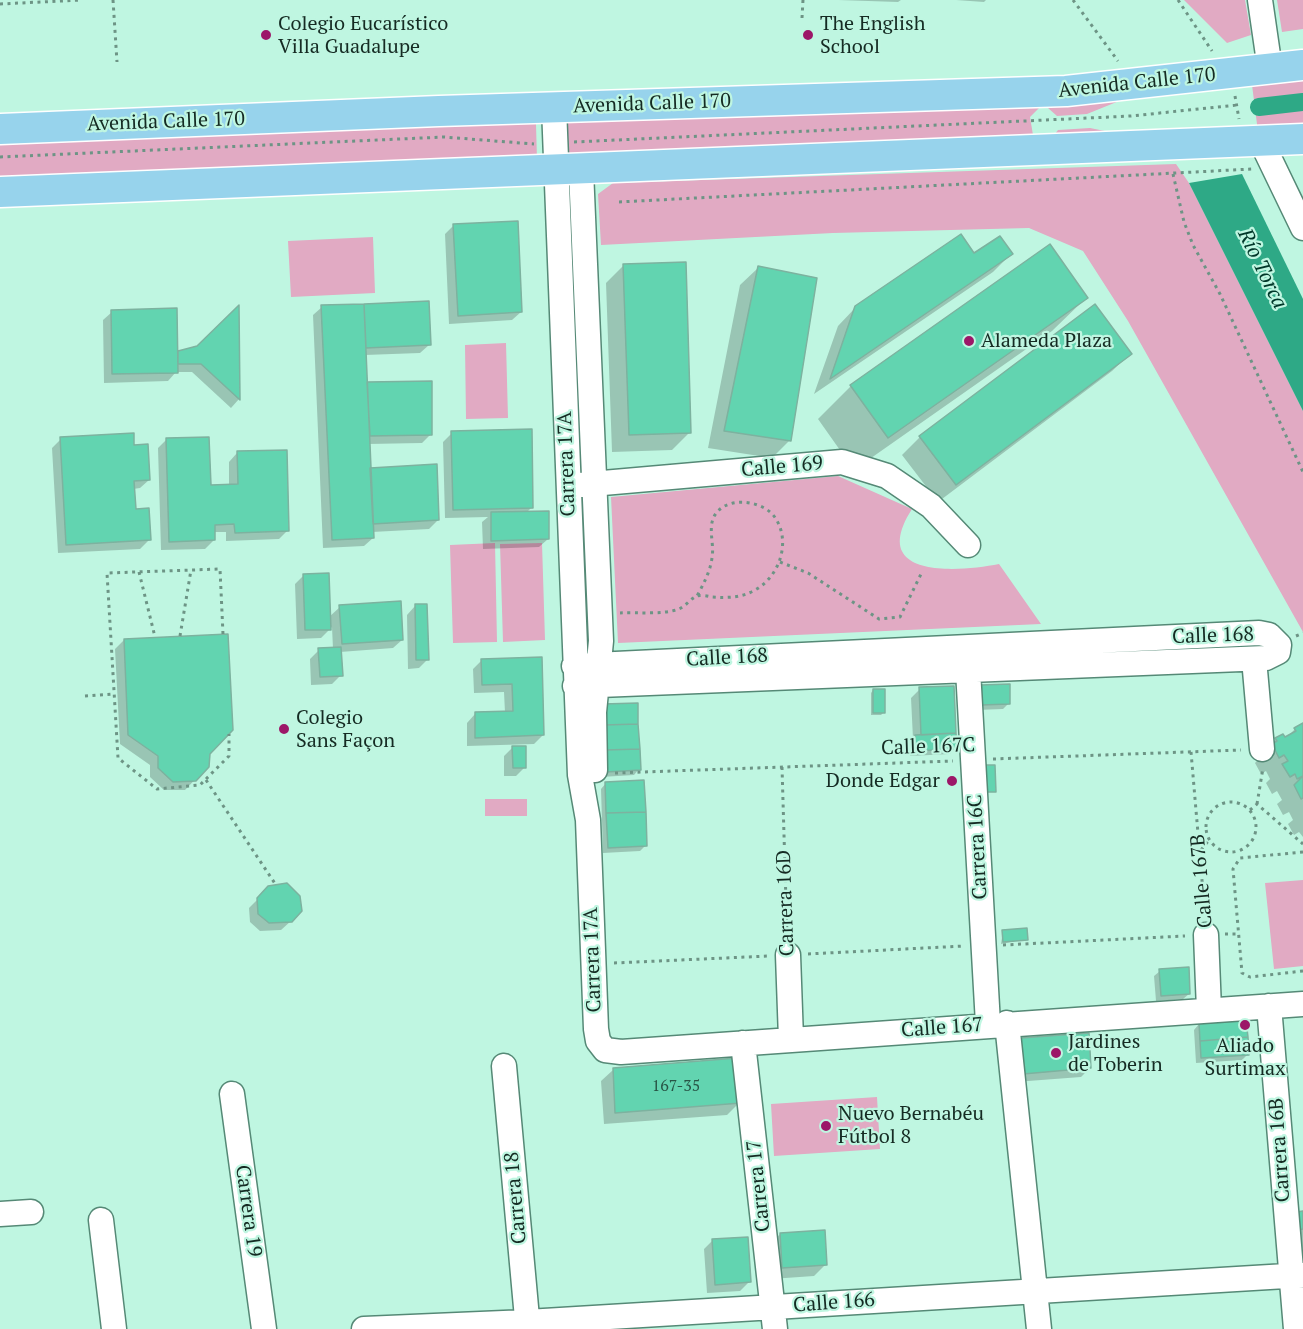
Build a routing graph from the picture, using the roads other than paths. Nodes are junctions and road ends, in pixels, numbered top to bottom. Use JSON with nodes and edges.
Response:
{"nodes":[{"id":1,"x":1260,"y":0,"type":"edge"},
{"id":2,"x":1303,"y":65,"type":"edge"},
{"id":3,"x":1270,"y":69,"type":"junction"},
{"id":4,"x":554,"y":107,"type":"junction"},
{"id":5,"x":0,"y":129,"type":"edge"},
{"id":6,"x":1303,"y":139,"type":"edge"},
{"id":7,"x":1261,"y":155,"type":"junction"},
{"id":8,"x":564,"y":162,"type":"junction"},
{"id":9,"x":0,"y":192,"type":"edge"},
{"id":10,"x":1303,"y":228,"type":"edge"},
{"id":11,"x":594,"y":484,"type":"junction"},
{"id":12,"x":568,"y":486,"type":"junction"},
{"id":13,"x":968,"y":545,"type":"dead end"},
{"id":14,"x":1254,"y":659,"type":"junction"},
{"id":15,"x":968,"y":670,"type":"junction"},
{"id":16,"x":586,"y":676,"type":"junction"},
{"id":17,"x":1262,"y":749,"type":"road end"},
{"id":18,"x":588,"y":820,"type":"junction"},
{"id":19,"x":1206,"y":935,"type":"road end"},
{"id":20,"x":788,"y":955,"type":"road end"},
{"id":21,"x":1303,"y":1004,"type":"edge"},
{"id":22,"x":1269,"y":1006,"type":"junction"},
{"id":23,"x":1209,"y":1010,"type":"junction"},
{"id":24,"x":997,"y":1024,"type":"junction"},
{"id":25,"x":596,"y":1029,"type":"joint"},
{"id":26,"x":791,"y":1039,"type":"junction"},
{"id":27,"x":743,"y":1043,"type":"junction"},
{"id":28,"x":504,"y":1066,"type":"dead end"},
{"id":29,"x":232,"y":1094,"type":"dead end"},
{"id":30,"x":31,"y":1212,"type":"dead end"},
{"id":31,"x":0,"y":1214,"type":"edge"},
{"id":32,"x":101,"y":1220,"type":"dead end"},
{"id":33,"x":1296,"y":1275,"type":"edge"},
{"id":34,"x":1035,"y":1291,"type":"junction"},
{"id":35,"x":774,"y":1318,"type":"edge"},
{"id":36,"x":527,"y":1326,"type":"edge"},
{"id":37,"x":114,"y":1329,"type":"edge"},
{"id":38,"x":264,"y":1329,"type":"edge"},
{"id":39,"x":364,"y":1329,"type":"edge"},
{"id":40,"x":1039,"y":1329,"type":"edge"},
{"id":41,"x":1296,"y":1329,"type":"edge"}],
"edges":[{"from":1,"to":3,"type":"street"},
{"from":2,"to":3,"type":"main road","name":"Avenida Calle 170"},
{"from":3,"to":4,"type":"main road","name":"Avenida Calle 170"},
{"from":4,"to":5,"type":"main road","name":"Avenida Calle 170"},
{"from":4,"to":8,"type":"street","name":"Carrera 17A"},
{"from":6,"to":7,"type":"main road"},
{"from":7,"to":8,"type":"main road"},
{"from":7,"to":10,"type":"street"},
{"from":8,"to":9,"type":"main road"},
{"from":8,"to":11,"type":"street","name":"Carrera 17A"},
{"from":8,"to":12,"type":"street","name":"Carrera 17A"},
{"from":11,"to":12,"type":"street","name":"Calle 169"},
{"from":11,"to":13,"type":"street","name":"Calle 169"},
{"from":11,"to":16,"type":"street","name":"Carrera 17A"},
{"from":12,"to":16,"type":"street","name":"Carrera 17A"},
{"from":14,"to":15,"type":"street","name":"Calle 168"},
{"from":14,"to":16,"type":"street","name":"Calle 168"},
{"from":14,"to":17,"type":"street"},
{"from":15,"to":16,"type":"street","name":"Calle 168"},
{"from":15,"to":24,"type":"street","name":"Carrera 16C"},
{"from":16,"to":18,"type":"street","name":"Carrera 17A"},
{"from":16,"to":18,"type":"street","name":"Carrera 17A"},
{"from":18,"to":25,"type":"street","name":"Carrera 17A"},
{"from":19,"to":23,"type":"street","name":"Calle 167B"},
{"from":20,"to":26,"type":"street","name":"Carrera 16D"},
{"from":21,"to":22,"type":"street","name":"Calle 167"},
{"from":22,"to":23,"type":"street","name":"Calle 167"},
{"from":22,"to":33,"type":"street","name":"Carrera 16B"},
{"from":23,"to":24,"type":"street","name":"Calle 167"},
{"from":24,"to":26,"type":"street","name":"Calle 167"},
{"from":24,"to":34,"type":"street","name":"Carrera 16C"},
{"from":25,"to":27,"type":"street","name":"Calle 167"},
{"from":26,"to":27,"type":"street","name":"Calle 167"},
{"from":27,"to":35,"type":"street","name":"Carrera 17"},
{"from":28,"to":36,"type":"street","name":"Carrera 18"},
{"from":29,"to":38,"type":"street","name":"Carrera 19"},
{"from":30,"to":31,"type":"street"},
{"from":32,"to":37,"type":"street"},
{"from":33,"to":34,"type":"street","name":"Calle 166"},
{"from":33,"to":41,"type":"street","name":"Carrera 16B"},
{"from":34,"to":35,"type":"street","name":"Calle 166"},
{"from":34,"to":40,"type":"street","name":"Carrera 16C"},
{"from":35,"to":36,"type":"street","name":"Calle 166"},
{"from":36,"to":39,"type":"street","name":"Calle 166"}]}
